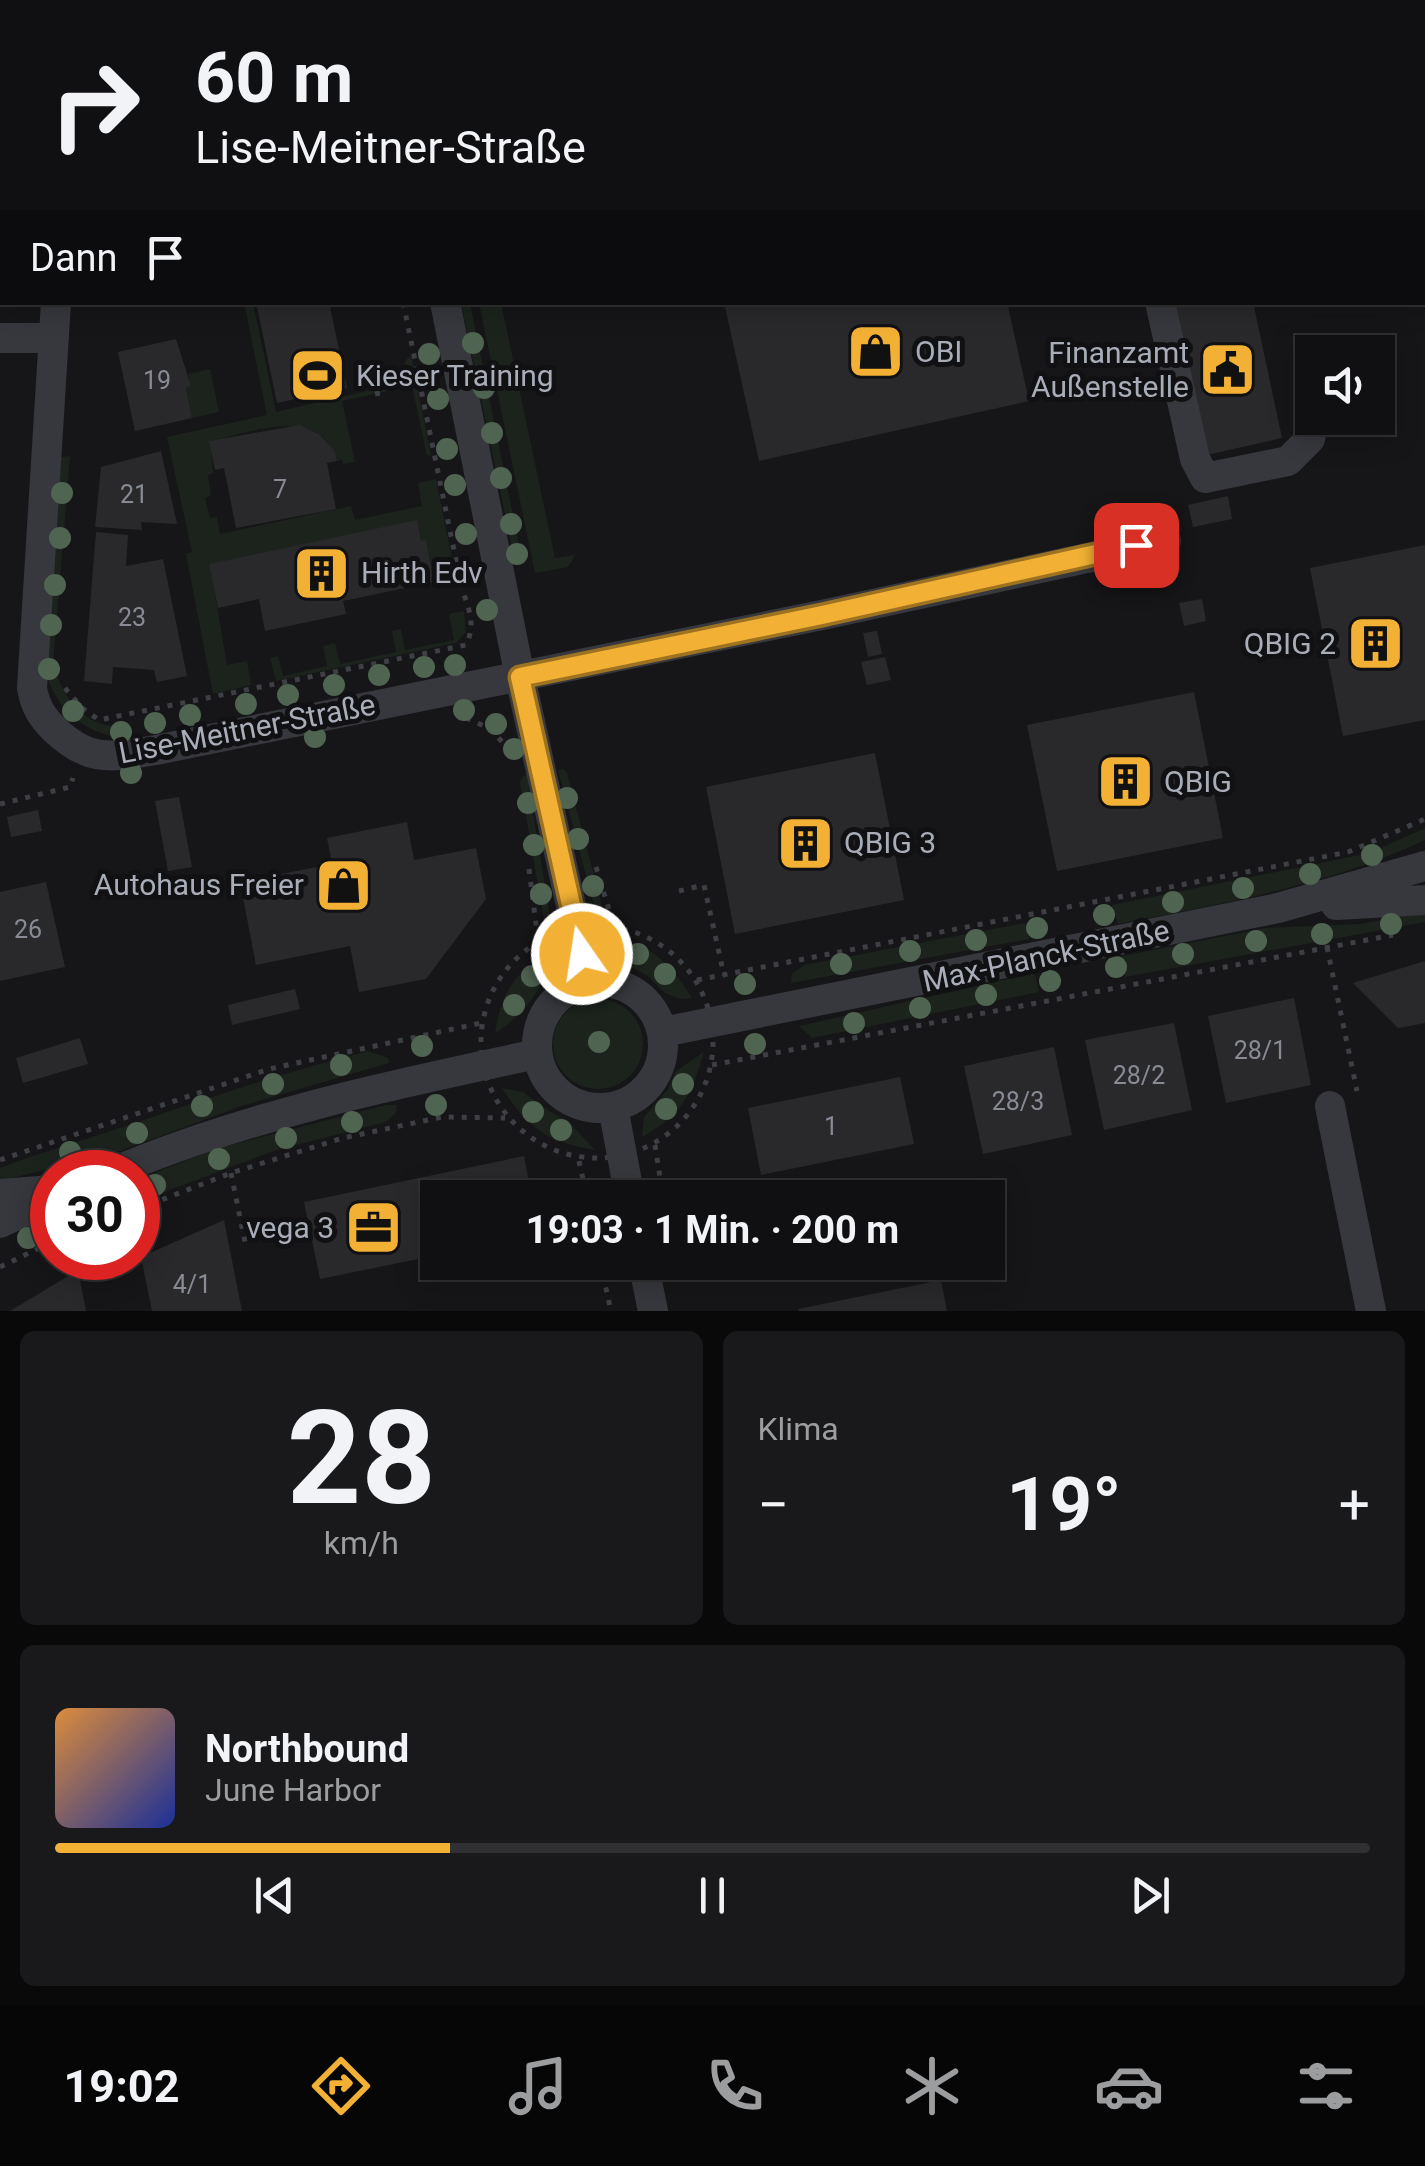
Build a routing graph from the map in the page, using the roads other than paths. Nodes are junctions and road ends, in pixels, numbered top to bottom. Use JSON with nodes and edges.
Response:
{"nodes":[{"id":1,"x":56,"y":305,"type":"edge"},
{"id":2,"x":446,"y":305,"type":"edge"},
{"id":3,"x":1161,"y":305,"type":"edge"},
{"id":4,"x":0,"y":338,"type":"edge"},
{"id":5,"x":54,"y":338,"type":"junction"},
{"id":6,"x":1311,"y":435,"type":"edge"},
{"id":7,"x":1166,"y":541,"type":"dead end"},
{"id":8,"x":520,"y":677,"type":"junction"},
{"id":9,"x":1425,"y":851,"type":"edge"},
{"id":10,"x":1425,"y":866,"type":"edge"},
{"id":11,"x":1425,"y":900,"type":"edge"},
{"id":12,"x":1278,"y":908,"type":"junction"},
{"id":13,"x":588,"y":982,"type":"junction"},
{"id":14,"x":664,"y":1032,"type":"junction"},
{"id":15,"x":538,"y":1054,"type":"junction"},
{"id":16,"x":1345,"y":1103,"type":"road end"},
{"id":17,"x":613,"y":1108,"type":"junction"},
{"id":18,"x":160,"y":1154,"type":"edge"},
{"id":19,"x":627,"y":1180,"type":"edge"},
{"id":20,"x":30,"y":1192,"type":"edge"},
{"id":21,"x":0,"y":1194,"type":"edge"},
{"id":22,"x":30,"y":1209,"type":"edge"},
{"id":23,"x":0,"y":1223,"type":"edge"},
{"id":24,"x":647,"y":1280,"type":"edge"},
{"id":25,"x":653,"y":1311,"type":"edge"},
{"id":26,"x":1371,"y":1311,"type":"edge"}],
"edges":[{"from":1,"to":5,"type":"street","name":"Lise-Meitner-Straße"},
{"from":2,"to":8,"type":"street"},
{"from":3,"to":6,"type":"street"},
{"from":4,"to":5,"type":"street"},
{"from":5,"to":8,"type":"street","name":"Lise-Meitner-Straße"},
{"from":7,"to":8,"type":"street","name":"Lise-Meitner-Straße"},
{"from":8,"to":13,"type":"street"},
{"from":9,"to":12,"type":"street"},
{"from":10,"to":12,"type":"street","name":"Max-Planck-Straße"},
{"from":11,"to":12,"type":"street"},
{"from":12,"to":14,"type":"street","name":"Max-Planck-Straße"},
{"from":13,"to":14,"type":"street"},
{"from":13,"to":15,"type":"street"},
{"from":14,"to":17,"type":"street"},
{"from":15,"to":17,"type":"street"},
{"from":15,"to":18,"type":"street"},
{"from":16,"to":26,"type":"street"},
{"from":17,"to":19,"type":"street"},
{"from":20,"to":21,"type":"street"},
{"from":22,"to":23,"type":"street"},
{"from":24,"to":25,"type":"street"}]}
